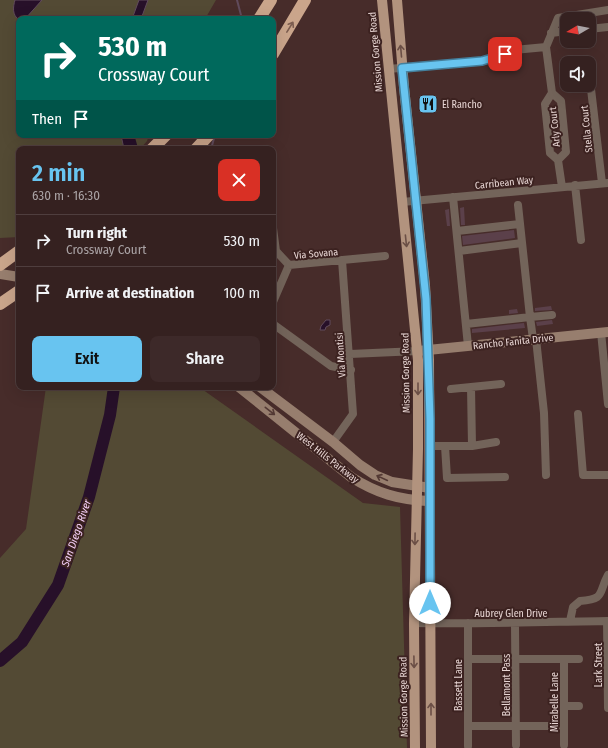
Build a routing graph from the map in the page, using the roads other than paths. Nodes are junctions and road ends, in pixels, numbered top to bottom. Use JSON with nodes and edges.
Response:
{"nodes":[{"id":1,"x":271,"y":0,"type":"edge"},
{"id":2,"x":305,"y":0,"type":"edge"},
{"id":3,"x":382,"y":0,"type":"edge"},
{"id":4,"x":396,"y":0,"type":"edge"},
{"id":5,"x":608,"y":10,"type":"edge"},
{"id":6,"x":261,"y":16,"type":"edge"},
{"id":7,"x":608,"y":27,"type":"edge"},
{"id":8,"x":596,"y":28,"type":"edge"},
{"id":9,"x":552,"y":31,"type":"junction"},
{"id":10,"x":560,"y":31,"type":"edge"},
{"id":11,"x":546,"y":47,"type":"junction"},
{"id":12,"x":276,"y":49,"type":"edge"},
{"id":13,"x":402,"y":68,"type":"junction"},
{"id":14,"x":388,"y":69,"type":"junction"},
{"id":15,"x":593,"y":92,"type":"edge"},
{"id":16,"x":552,"y":93,"type":"junction"},
{"id":17,"x":393,"y":123,"type":"junction"},
{"id":18,"x":163,"y":138,"type":"edge"},
{"id":19,"x":206,"y":138,"type":"edge"},
{"id":20,"x":155,"y":146,"type":"edge"},
{"id":21,"x":199,"y":146,"type":"edge"},
{"id":22,"x":411,"y":154,"type":"junction"},
{"id":23,"x":558,"y":160,"type":"junction"},
{"id":24,"x":605,"y":183,"type":"edge"},
{"id":25,"x":575,"y":185,"type":"junction"},
{"id":26,"x":562,"y":186,"type":"junction"},
{"id":27,"x":453,"y":197,"type":"junction"},
{"id":28,"x":416,"y":201,"type":"junction"},
{"id":29,"x":402,"y":202,"type":"junction"},
{"id":30,"x":518,"y":206,"type":"dead end"},
{"id":31,"x":520,"y":224,"type":"junction"},
{"id":32,"x":457,"y":231,"type":"junction"},
{"id":33,"x":581,"y":240,"type":"dead end"},
{"id":34,"x":522,"y":243,"type":"junction"},
{"id":35,"x":459,"y":250,"type":"junction"},
{"id":36,"x":276,"y":251,"type":"edge"},
{"id":37,"x":16,"y":253,"type":"edge"},
{"id":38,"x":385,"y":256,"type":"dead end"},
{"id":39,"x":342,"y":260,"type":"junction"},
{"id":40,"x":0,"y":264,"type":"edge"},
{"id":41,"x":289,"y":265,"type":"junction"},
{"id":42,"x":0,"y":274,"type":"edge"},
{"id":43,"x":16,"y":277,"type":"edge"},
{"id":44,"x":16,"y":293,"type":"edge"},
{"id":45,"x":276,"y":295,"type":"edge"},
{"id":46,"x":0,"y":304,"type":"edge"},
{"id":47,"x":552,"y":315,"type":"dead end"},
{"id":48,"x":530,"y":317,"type":"junction"},
{"id":49,"x":466,"y":324,"type":"junction"},
{"id":50,"x":276,"y":326,"type":"edge"},
{"id":51,"x":604,"y":332,"type":"edge"},
{"id":52,"x":534,"y":339,"type":"junction"},
{"id":53,"x":468,"y":346,"type":"junction"},
{"id":54,"x":428,"y":350,"type":"junction"},
{"id":55,"x":418,"y":351,"type":"junction"},
{"id":56,"x":350,"y":354,"type":"junction"},
{"id":57,"x":351,"y":370,"type":"junction"},
{"id":58,"x":501,"y":384,"type":"dead end"},
{"id":59,"x":471,"y":387,"type":"junction"},
{"id":60,"x":451,"y":389,"type":"dead end"},
{"id":61,"x":243,"y":390,"type":"edge"},
{"id":62,"x":264,"y":390,"type":"edge"},
{"id":63,"x":608,"y":404,"type":"edge"},
{"id":64,"x":578,"y":414,"type":"dead end"},
{"id":65,"x":333,"y":442,"type":"junction"},
{"id":66,"x":496,"y":442,"type":"dead end"},
{"id":67,"x":430,"y":446,"type":"junction"},
{"id":68,"x":445,"y":446,"type":"junction"},
{"id":69,"x":472,"y":446,"type":"junction"},
{"id":70,"x":546,"y":475,"type":"dead end"},
{"id":71,"x":608,"y":475,"type":"edge"},
{"id":72,"x":506,"y":478,"type":"dead end"},
{"id":73,"x":416,"y":487,"type":"junction"},
{"id":74,"x":430,"y":488,"type":"junction"},
{"id":75,"x":416,"y":500,"type":"junction"},
{"id":76,"x":429,"y":501,"type":"junction"},
{"id":77,"x":608,"y":575,"type":"edge"},
{"id":78,"x":570,"y":621,"type":"junction"},
{"id":79,"x":608,"y":622,"type":"edge"},
{"id":80,"x":414,"y":623,"type":"junction"},
{"id":81,"x":468,"y":623,"type":"junction"},
{"id":82,"x":430,"y":624,"type":"junction"},
{"id":83,"x":515,"y":624,"type":"junction"},
{"id":84,"x":468,"y":659,"type":"junction"},
{"id":85,"x":516,"y":659,"type":"junction"},
{"id":86,"x":564,"y":659,"type":"junction"},
{"id":87,"x":579,"y":659,"type":"dead end"},
{"id":88,"x":564,"y":706,"type":"junction"},
{"id":89,"x":579,"y":706,"type":"dead end"},
{"id":90,"x":608,"y":708,"type":"edge"},
{"id":91,"x":468,"y":726,"type":"junction"},
{"id":92,"x":516,"y":726,"type":"junction"},
{"id":93,"x":564,"y":726,"type":"junction"},
{"id":94,"x":516,"y":745,"type":"dead end"},
{"id":95,"x":564,"y":745,"type":"dead end"},
{"id":96,"x":468,"y":746,"type":"dead end"},
{"id":97,"x":415,"y":748,"type":"edge"},
{"id":98,"x":431,"y":748,"type":"edge"}],
"edges":[{"from":1,"to":6,"type":"highway"},
{"from":12,"to":2,"type":"highway","one_way":true},
{"from":3,"to":14,"type":"main road","name":"Mission Gorge Road"},
{"from":13,"to":4,"type":"main road","one_way":true},
{"from":5,"to":9,"type":"street"},
{"from":7,"to":8,"type":"street"},
{"from":9,"to":10,"type":"street"},
{"from":9,"to":11,"type":"street"},
{"from":11,"to":13,"type":"street"},
{"from":11,"to":16,"type":"street","name":"Arly Court"},
{"from":13,"to":14,"type":"street"},
{"from":13,"to":22,"type":"main road"},
{"from":14,"to":17,"type":"main road","name":"Mission Gorge Road"},
{"from":15,"to":24,"type":"street","name":"Stella Court"},
{"from":16,"to":23,"type":"street","name":"Arly Court"},
{"from":16,"to":23,"type":"street","name":"Arly Court"},
{"from":17,"to":22,"type":"main road"},
{"from":17,"to":29,"type":"main road","name":"Mission Gorge Road"},
{"from":18,"to":20,"type":"highway"},
{"from":19,"to":21,"type":"highway"},
{"from":22,"to":28,"type":"main road"},
{"from":23,"to":26,"type":"street","name":"Arly Court"},
{"from":24,"to":25,"type":"street","name":"Carribean Way"},
{"from":25,"to":26,"type":"street","name":"Carribean Way"},
{"from":25,"to":33,"type":"street"},
{"from":26,"to":27,"type":"street","name":"Carribean Way"},
{"from":27,"to":28,"type":"street","name":"Carribean Way"},
{"from":27,"to":32,"type":"street"},
{"from":28,"to":29,"type":"street","name":"Carribean Way"},
{"from":28,"to":54,"type":"main road"},
{"from":29,"to":55,"type":"main road","name":"Mission Gorge Road","one_way":true},
{"from":30,"to":31,"type":"street"},
{"from":31,"to":32,"type":"street"},
{"from":31,"to":34,"type":"street"},
{"from":32,"to":35,"type":"street"},
{"from":34,"to":35,"type":"street"},
{"from":34,"to":48,"type":"street"},
{"from":35,"to":49,"type":"street"},
{"from":36,"to":41,"type":"street"},
{"from":37,"to":40,"type":"highway"},
{"from":38,"to":39,"type":"street","name":"Via Sovana"},
{"from":39,"to":41,"type":"street","name":"Via Sovana"},
{"from":39,"to":56,"type":"street","name":"Via Montisi"},
{"from":41,"to":45,"type":"street","name":"Via Sovana"},
{"from":42,"to":43,"type":"main road"},
{"from":44,"to":46,"type":"highway"},
{"from":47,"to":48,"type":"street"},
{"from":48,"to":49,"type":"street"},
{"from":48,"to":52,"type":"street"},
{"from":49,"to":53,"type":"street"},
{"from":50,"to":57,"type":"street"},
{"from":51,"to":52,"type":"main road","name":"Rancho Fanita Drive"},
{"from":51,"to":63,"type":"street"},
{"from":52,"to":53,"type":"main road","name":"Rancho Fanita Drive"},
{"from":52,"to":70,"type":"street"},
{"from":53,"to":54,"type":"main road","name":"Rancho Fanita Drive"},
{"from":54,"to":55,"type":"main road","name":"Rancho Fanita Drive"},
{"from":54,"to":67,"type":"main road"},
{"from":55,"to":56,"type":"street"},
{"from":55,"to":73,"type":"main road","name":"Mission Gorge Road","one_way":true},
{"from":56,"to":57,"type":"street","name":"Via Montisi"},
{"from":57,"to":65,"type":"street","name":"Via Montisi"},
{"from":58,"to":59,"type":"street"},
{"from":59,"to":60,"type":"street"},
{"from":59,"to":69,"type":"street"},
{"from":61,"to":75,"type":"main road","name":"West Hills Parkway","one_way":true},
{"from":62,"to":65,"type":"main road","name":"West Hills Parkway"},
{"from":64,"to":71,"type":"street"},
{"from":73,"to":65,"type":"main road","name":"West Hills Parkway","one_way":true},
{"from":66,"to":69,"type":"street"},
{"from":67,"to":68,"type":"street"},
{"from":67,"to":74,"type":"main road"},
{"from":68,"to":69,"type":"street"},
{"from":68,"to":72,"type":"street"},
{"from":73,"to":74,"type":"main road","name":"West Hills Parkway"},
{"from":73,"to":75,"type":"main road","name":"Mission Gorge Road"},
{"from":74,"to":76,"type":"main road"},
{"from":75,"to":76,"type":"main road","name":"West Hills Parkway"},
{"from":75,"to":80,"type":"main road","name":"Mission Gorge Road","one_way":true},
{"from":76,"to":82,"type":"main road"},
{"from":77,"to":78,"type":"street"},
{"from":78,"to":79,"type":"street","name":"Aubrey Glen Drive"},
{"from":78,"to":83,"type":"street","name":"Aubrey Glen Drive"},
{"from":79,"to":90,"type":"street","name":"Lark Street"},
{"from":80,"to":82,"type":"street","name":"Aubrey Glen Drive"},
{"from":80,"to":97,"type":"main road","name":"Mission Gorge Road","one_way":true},
{"from":81,"to":82,"type":"street","name":"Aubrey Glen Drive"},
{"from":81,"to":83,"type":"street","name":"Aubrey Glen Drive"},
{"from":81,"to":84,"type":"street","name":"Bassett Lane"},
{"from":98,"to":82,"type":"main road","one_way":true},
{"from":83,"to":85,"type":"street","name":"Bellamont Pass"},
{"from":84,"to":85,"type":"street"},
{"from":84,"to":91,"type":"street","name":"Bassett Lane"},
{"from":85,"to":86,"type":"street"},
{"from":85,"to":92,"type":"street","name":"Bellamont Pass"},
{"from":86,"to":87,"type":"street"},
{"from":86,"to":88,"type":"street","name":"Mirabelle Lane"},
{"from":88,"to":89,"type":"street"},
{"from":88,"to":93,"type":"street","name":"Mirabelle Lane"},
{"from":91,"to":92,"type":"street"},
{"from":91,"to":96,"type":"street","name":"Bassett Lane"},
{"from":92,"to":93,"type":"street"},
{"from":92,"to":94,"type":"street","name":"Bellamont Pass"},
{"from":93,"to":95,"type":"street","name":"Mirabelle Lane"}]}
